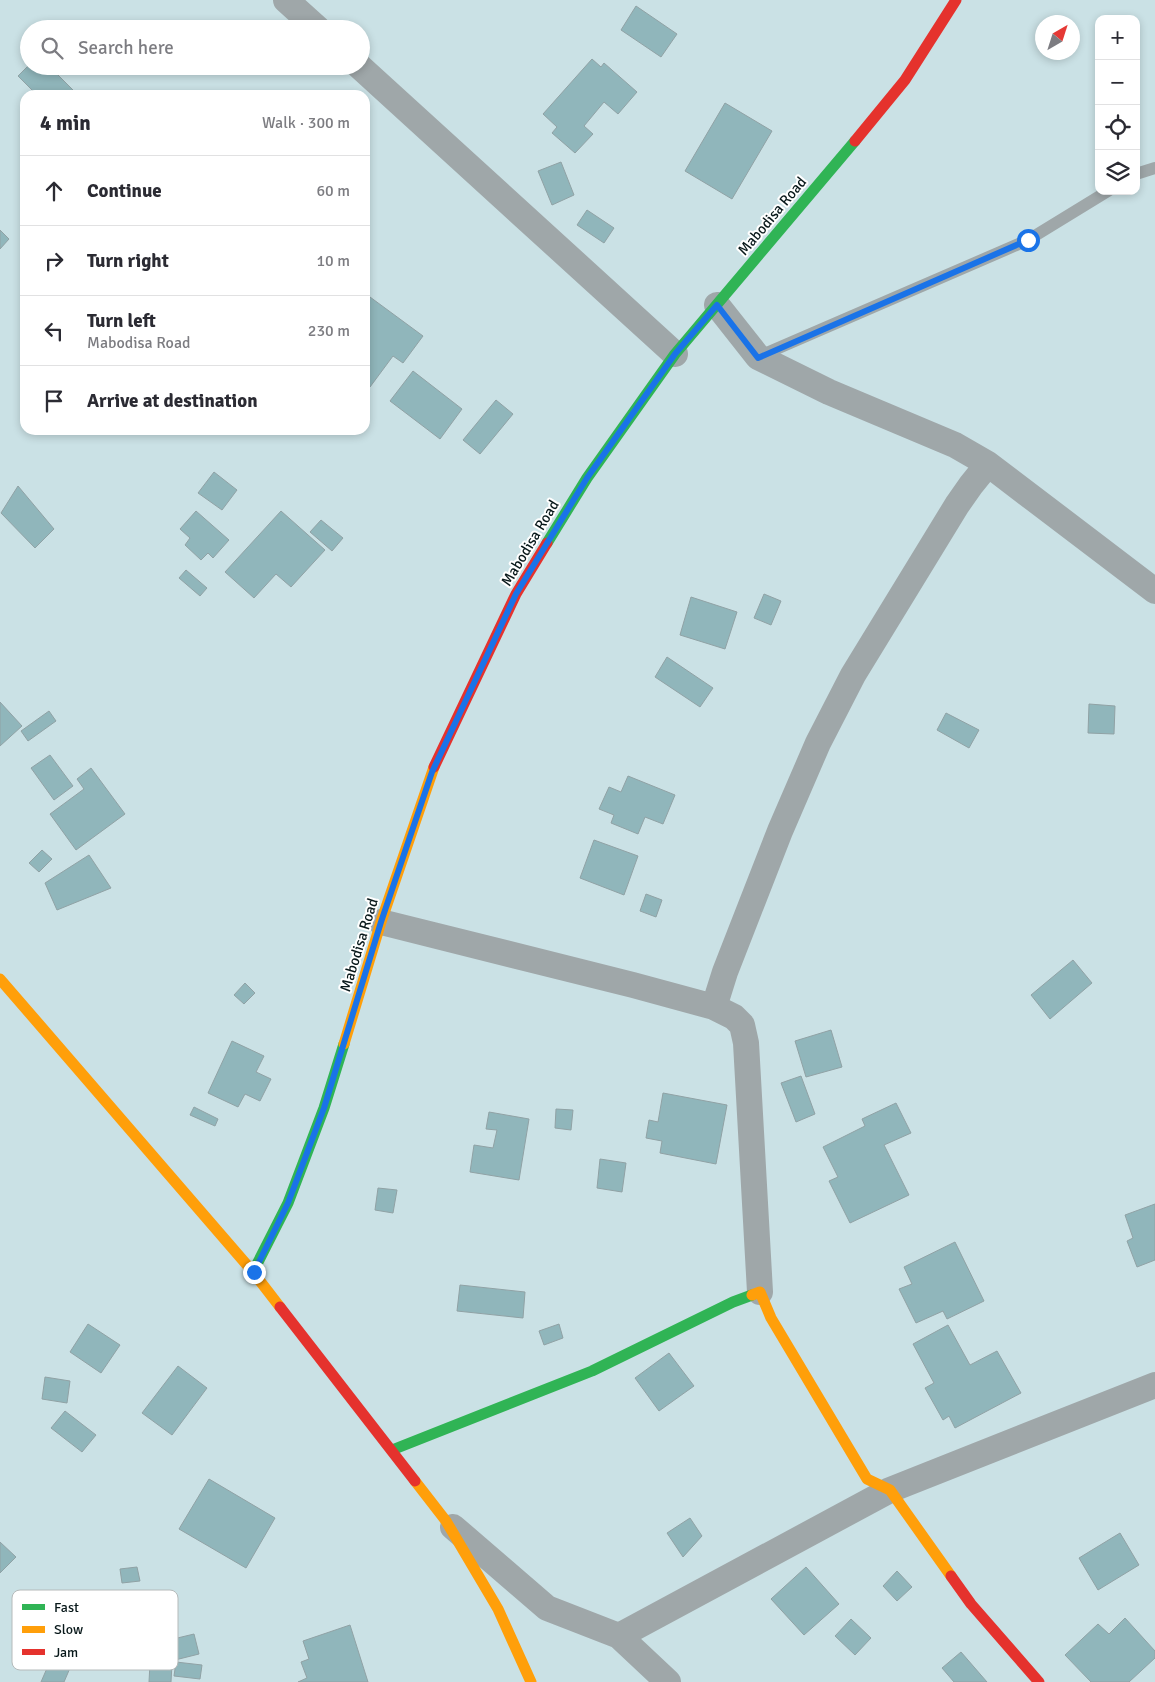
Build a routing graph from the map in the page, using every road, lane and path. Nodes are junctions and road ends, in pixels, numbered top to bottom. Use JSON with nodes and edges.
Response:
{"nodes":[{"id":1,"x":286,"y":0,"type":"edge"},
{"id":2,"x":956,"y":0,"type":"edge"},
{"id":3,"x":308,"y":20,"type":"edge"},
{"id":4,"x":369,"y":75,"type":"edge"},
{"id":5,"x":1155,"y":168,"type":"edge"},
{"id":6,"x":1140,"y":173,"type":"edge"},
{"id":7,"x":1101,"y":195,"type":"edge"},
{"id":8,"x":717,"y":305,"type":"junction"},
{"id":9,"x":675,"y":354,"type":"junction"},
{"id":10,"x":758,"y":358,"type":"junction"},
{"id":11,"x":988,"y":464,"type":"junction"},
{"id":12,"x":1155,"y":591,"type":"edge"},
{"id":13,"x":381,"y":922,"type":"junction"},
{"id":14,"x":0,"y":979,"type":"edge"},
{"id":15,"x":714,"y":1007,"type":"junction"},
{"id":16,"x":254,"y":1272,"type":"junction"},
{"id":17,"x":760,"y":1292,"type":"junction"},
{"id":18,"x":1155,"y":1384,"type":"edge"},
{"id":19,"x":392,"y":1450,"type":"junction"},
{"id":20,"x":890,"y":1490,"type":"junction"},
{"id":21,"x":446,"y":1521,"type":"junction"},
{"id":22,"x":619,"y":1636,"type":"junction"},
{"id":23,"x":531,"y":1682,"type":"edge"},
{"id":24,"x":668,"y":1682,"type":"edge"},
{"id":25,"x":1039,"y":1682,"type":"edge"}],
"edges":[{"from":1,"to":3,"type":"street"},
{"from":2,"to":8,"type":"street","name":"Mabodisa Road"},
{"from":4,"to":9,"type":"street"},
{"from":5,"to":6,"type":"lane"},
{"from":7,"to":10,"type":"lane"},
{"from":8,"to":9,"type":"street","name":"Mabodisa Road"},
{"from":8,"to":10,"type":"street"},
{"from":9,"to":13,"type":"street","name":"Mabodisa Road"},
{"from":10,"to":11,"type":"street"},
{"from":11,"to":12,"type":"street"},
{"from":11,"to":15,"type":"street"},
{"from":13,"to":15,"type":"street"},
{"from":13,"to":16,"type":"street","name":"Mabodisa Road"},
{"from":14,"to":16,"type":"street"},
{"from":15,"to":17,"type":"street"},
{"from":16,"to":19,"type":"street"},
{"from":17,"to":19,"type":"street"},
{"from":17,"to":20,"type":"street"},
{"from":18,"to":20,"type":"street"},
{"from":19,"to":21,"type":"street"},
{"from":20,"to":22,"type":"street"},
{"from":20,"to":25,"type":"street"},
{"from":21,"to":22,"type":"street"},
{"from":21,"to":23,"type":"street"},
{"from":22,"to":24,"type":"street"}]}
